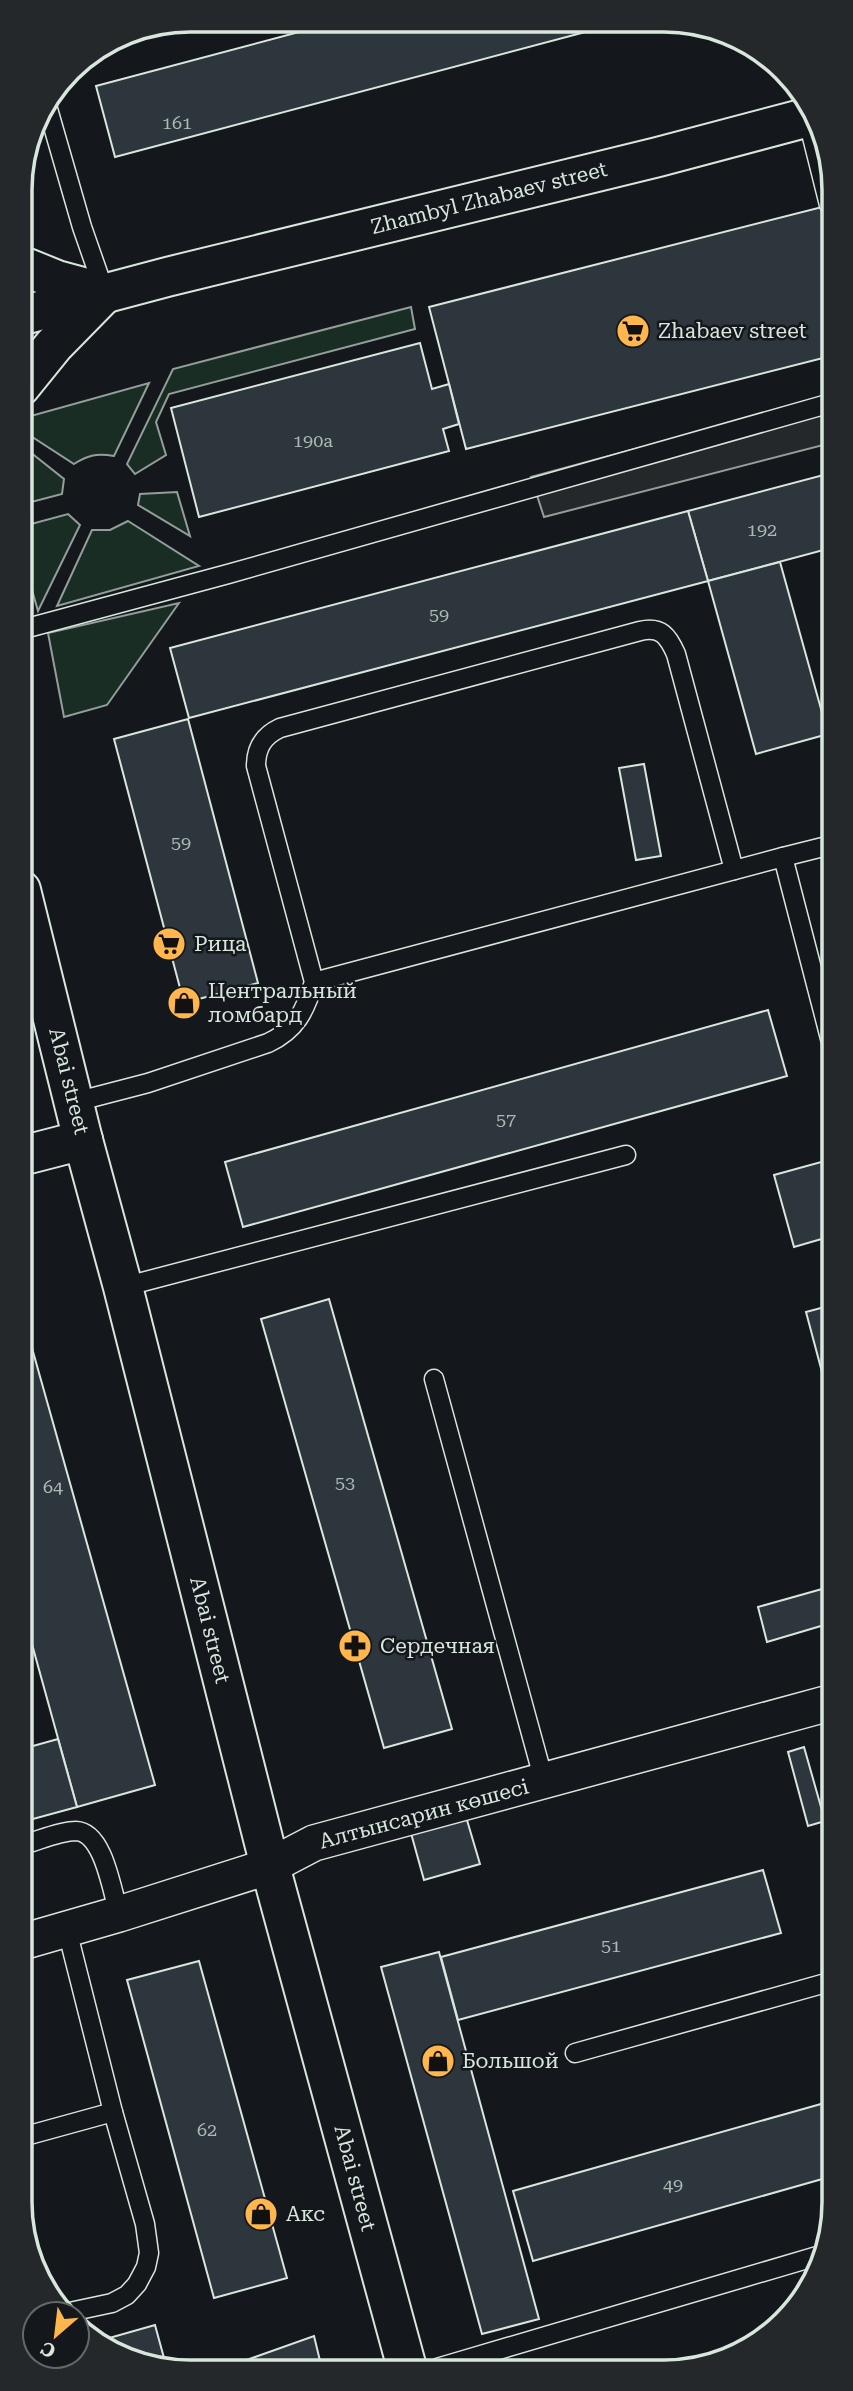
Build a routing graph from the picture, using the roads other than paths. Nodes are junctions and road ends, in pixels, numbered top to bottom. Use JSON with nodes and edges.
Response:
{"nodes":[{"id":1,"x":50,"y":116,"type":"edge"},
{"id":2,"x":804,"y":118,"type":"edge"},
{"id":3,"x":32,"y":270,"type":"edge"},
{"id":4,"x":105,"y":293,"type":"junction"},
{"id":5,"x":32,"y":313,"type":"edge"},
{"id":6,"x":32,"y":372,"type":"edge"},
{"id":7,"x":822,"y":406,"type":"edge"},
{"id":8,"x":32,"y":627,"type":"edge"},
{"id":9,"x":822,"y":847,"type":"edge"},
{"id":10,"x":783,"y":857,"type":"junction"},
{"id":11,"x":734,"y":870,"type":"junction"},
{"id":12,"x":32,"y":933,"type":"edge"},
{"id":13,"x":314,"y":982,"type":"junction"},
{"id":14,"x":822,"y":1006,"type":"edge"},
{"id":15,"x":75,"y":1102,"type":"junction"},
{"id":16,"x":83,"y":1140,"type":"junction"},
{"id":17,"x":32,"y":1153,"type":"edge"},
{"id":18,"x":626,"y":1155,"type":"dead end"},
{"id":19,"x":123,"y":1287,"type":"junction"},
{"id":20,"x":435,"y":1378,"type":"dead end"},
{"id":21,"x":821,"y":1705,"type":"edge"},
{"id":22,"x":544,"y":1781,"type":"junction"},
{"id":23,"x":32,"y":1842,"type":"edge"},
{"id":24,"x":270,"y":1866,"type":"junction"},
{"id":25,"x":119,"y":1914,"type":"junction"},
{"id":26,"x":67,"y":1930,"type":"junction"},
{"id":27,"x":32,"y":1939,"type":"edge"},
{"id":28,"x":821,"y":1984,"type":"edge"},
{"id":29,"x":575,"y":2053,"type":"dead end"},
{"id":30,"x":113,"y":2112,"type":"junction"},
{"id":31,"x":32,"y":2134,"type":"edge"},
{"id":32,"x":810,"y":2258,"type":"edge"},
{"id":33,"x":91,"y":2308,"type":"edge"},
{"id":34,"x":409,"y":2360,"type":"edge"},
{"id":35,"x":464,"y":2360,"type":"edge"}],
"edges":[{"from":1,"to":4,"type":"lane"},
{"from":2,"to":4,"type":"street","name":"Zhambyl Zhabaev street"},
{"from":3,"to":4,"type":"street"},
{"from":4,"to":5,"type":"street"},
{"from":4,"to":6,"type":"street"},
{"from":7,"to":8,"type":"lane"},
{"from":9,"to":10,"type":"lane"},
{"from":10,"to":11,"type":"lane"},
{"from":10,"to":14,"type":"lane"},
{"from":11,"to":13,"type":"lane"},
{"from":11,"to":13,"type":"lane"},
{"from":12,"to":15,"type":"street","name":"Abai street"},
{"from":13,"to":15,"type":"lane"},
{"from":15,"to":16,"type":"street","name":"Abai street"},
{"from":16,"to":17,"type":"street"},
{"from":16,"to":19,"type":"street","name":"Abai street"},
{"from":18,"to":19,"type":"lane"},
{"from":19,"to":24,"type":"street","name":"Abai street"},
{"from":20,"to":22,"type":"lane"},
{"from":21,"to":22,"type":"street","name":"Алтынсарин көшесі"},
{"from":22,"to":24,"type":"street","name":"Алтынсарин көшесі"},
{"from":23,"to":25,"type":"lane"},
{"from":24,"to":25,"type":"street","name":"Алтынсарин көшесі"},
{"from":24,"to":34,"type":"street","name":"Abai street"},
{"from":25,"to":26,"type":"street","name":"Алтынсарин көшесі"},
{"from":26,"to":27,"type":"street","name":"Алтынсарин көшесі"},
{"from":26,"to":30,"type":"lane"},
{"from":28,"to":29,"type":"lane"},
{"from":30,"to":31,"type":"lane"},
{"from":30,"to":33,"type":"lane"},
{"from":32,"to":35,"type":"lane"}]}
